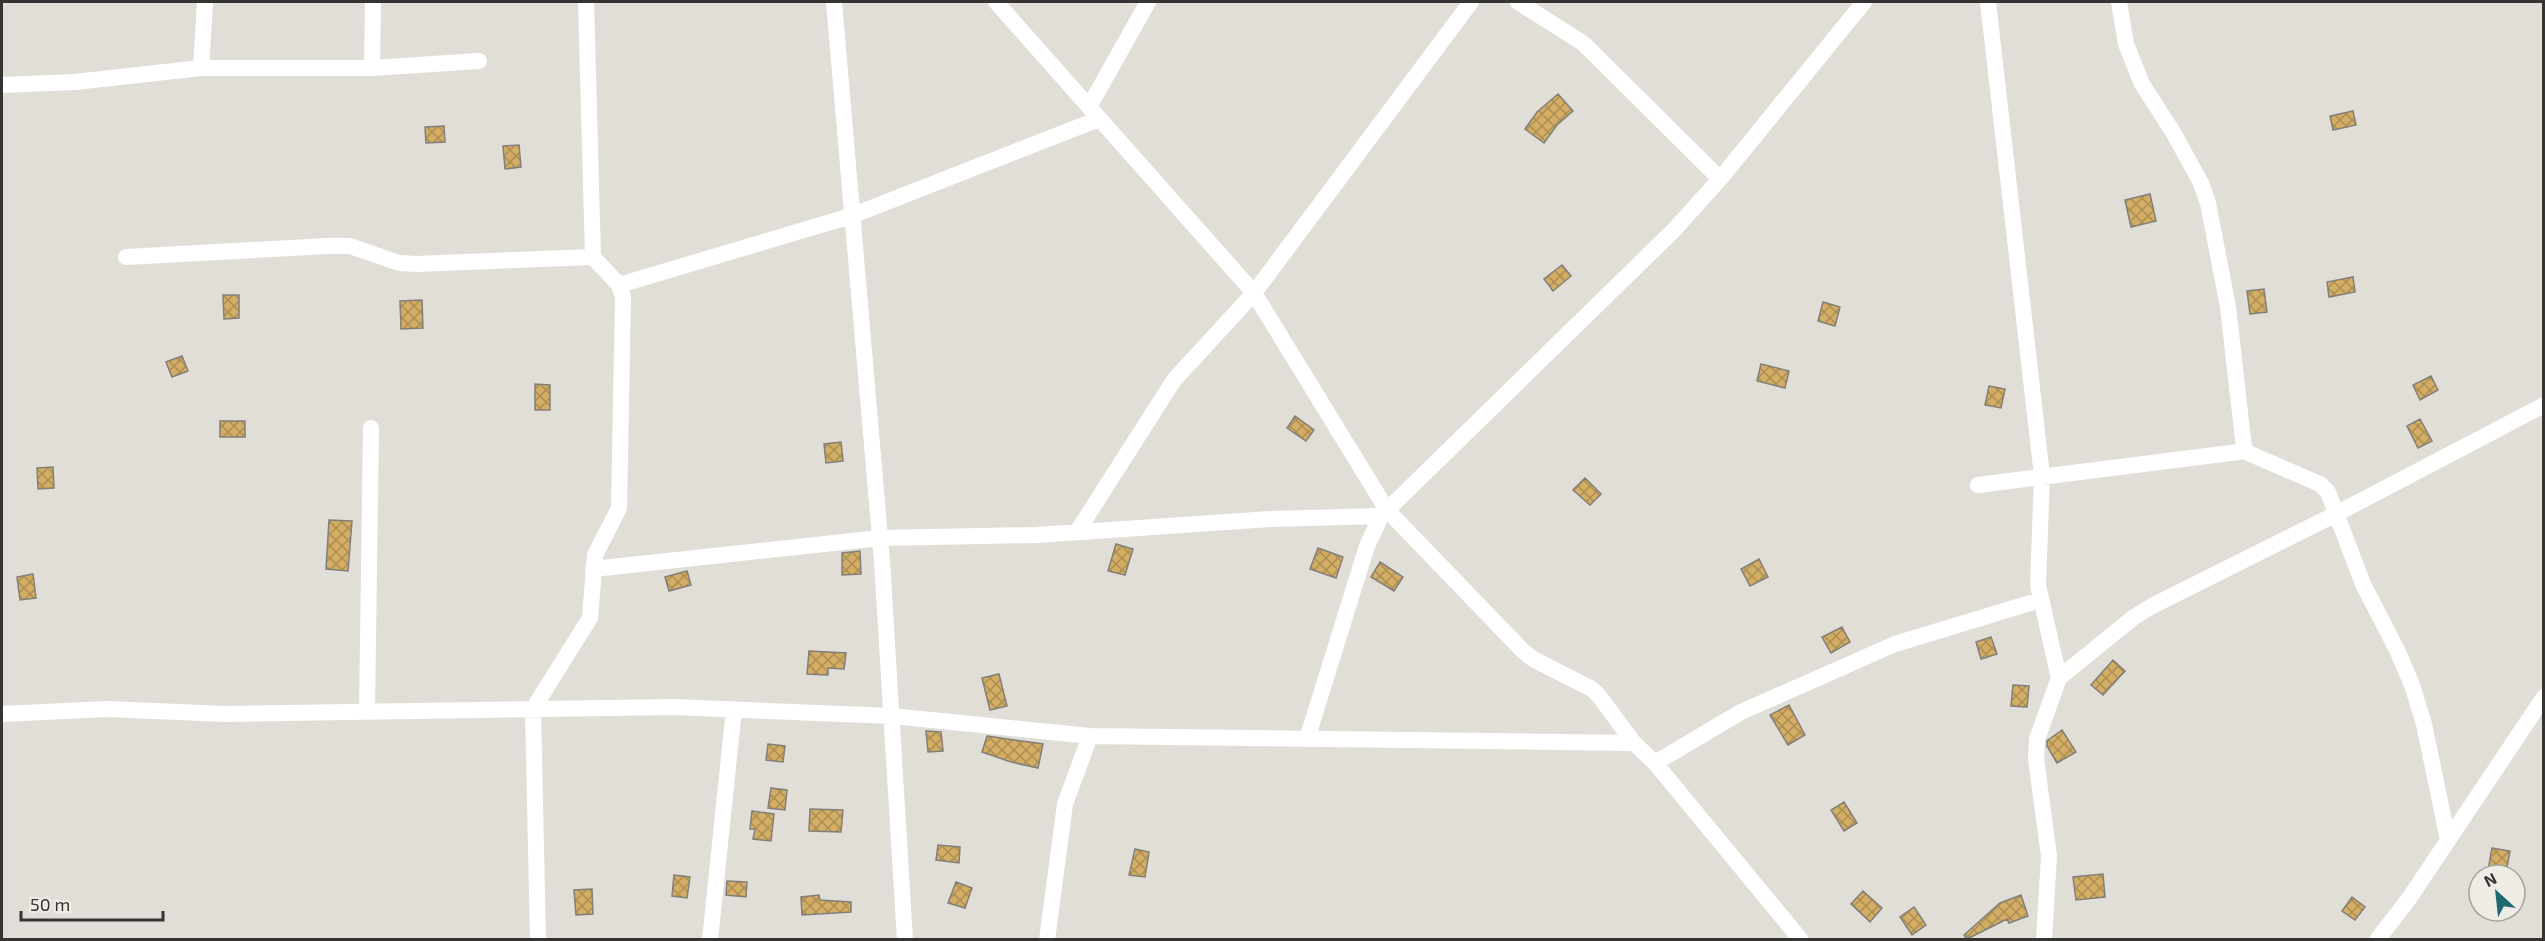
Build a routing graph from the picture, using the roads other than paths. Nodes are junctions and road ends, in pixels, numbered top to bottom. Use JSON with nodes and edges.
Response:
{"nodes":[{"id":1,"x":205,"y":2,"type":"edge"},
{"id":2,"x":373,"y":2,"type":"edge"},
{"id":3,"x":586,"y":2,"type":"edge"},
{"id":4,"x":834,"y":2,"type":"edge"},
{"id":5,"x":996,"y":2,"type":"edge"},
{"id":6,"x":1148,"y":2,"type":"edge"},
{"id":7,"x":1471,"y":2,"type":"edge"},
{"id":8,"x":1518,"y":2,"type":"edge"},
{"id":9,"x":1864,"y":2,"type":"edge"},
{"id":10,"x":1988,"y":2,"type":"edge"},
{"id":11,"x":2119,"y":2,"type":"edge"},
{"id":12,"x":479,"y":61,"type":"dead end"},
{"id":13,"x":201,"y":68,"type":"junction"},
{"id":14,"x":372,"y":68,"type":"junction"},
{"id":15,"x":2,"y":85,"type":"edge"},
{"id":16,"x":1094,"y":113,"type":"junction"},
{"id":17,"x":1720,"y":179,"type":"junction"},
{"id":18,"x":851,"y":216,"type":"junction"},
{"id":19,"x":126,"y":257,"type":"dead end"},
{"id":20,"x":593,"y":257,"type":"junction"},
{"id":21,"x":619,"y":285,"type":"junction"},
{"id":22,"x":1254,"y":293,"type":"junction"},
{"id":23,"x":2544,"y":405,"type":"edge"},
{"id":24,"x":371,"y":428,"type":"dead end"},
{"id":25,"x":2246,"y":451,"type":"junction"},
{"id":26,"x":2042,"y":476,"type":"junction"},
{"id":27,"x":1978,"y":485,"type":"dead end"},
{"id":28,"x":1384,"y":513,"type":"junction"},
{"id":29,"x":2336,"y":514,"type":"junction"},
{"id":30,"x":1077,"y":532,"type":"junction"},
{"id":31,"x":880,"y":538,"type":"junction"},
{"id":32,"x":593,"y":569,"type":"junction"},
{"id":33,"x":2040,"y":600,"type":"junction"},
{"id":34,"x":2060,"y":678,"type":"junction"},
{"id":35,"x":2544,"y":697,"type":"edge"},
{"id":36,"x":532,"y":708,"type":"junction"},
{"id":37,"x":734,"y":709,"type":"junction"},
{"id":38,"x":367,"y":711,"type":"junction"},
{"id":39,"x":2,"y":714,"type":"edge"},
{"id":40,"x":892,"y":716,"type":"junction"},
{"id":41,"x":1090,"y":736,"type":"junction"},
{"id":42,"x":1307,"y":739,"type":"junction"},
{"id":43,"x":1634,"y":743,"type":"junction"},
{"id":44,"x":1655,"y":763,"type":"junction"},
{"id":45,"x":2448,"y":840,"type":"junction"},
{"id":46,"x":1798,"y":938,"type":"edge"},
{"id":47,"x":538,"y":939,"type":"edge"},
{"id":48,"x":710,"y":939,"type":"edge"},
{"id":49,"x":905,"y":939,"type":"edge"},
{"id":50,"x":1047,"y":939,"type":"edge"},
{"id":51,"x":2044,"y":939,"type":"edge"},
{"id":52,"x":2377,"y":939,"type":"edge"}],
"edges":[{"from":1,"to":13,"type":"street"},
{"from":2,"to":14,"type":"street"},
{"from":3,"to":20,"type":"street"},
{"from":4,"to":18,"type":"street"},
{"from":5,"to":16,"type":"street"},
{"from":6,"to":16,"type":"street"},
{"from":7,"to":22,"type":"street"},
{"from":8,"to":17,"type":"street"},
{"from":9,"to":17,"type":"street"},
{"from":10,"to":26,"type":"street"},
{"from":11,"to":25,"type":"street"},
{"from":12,"to":14,"type":"street"},
{"from":13,"to":14,"type":"street"},
{"from":13,"to":15,"type":"street"},
{"from":16,"to":18,"type":"street"},
{"from":16,"to":22,"type":"street"},
{"from":17,"to":28,"type":"street"},
{"from":18,"to":21,"type":"street"},
{"from":18,"to":31,"type":"street"},
{"from":19,"to":20,"type":"street"},
{"from":20,"to":21,"type":"street"},
{"from":21,"to":32,"type":"street"},
{"from":22,"to":28,"type":"street"},
{"from":22,"to":30,"type":"street"},
{"from":23,"to":29,"type":"street"},
{"from":24,"to":38,"type":"street"},
{"from":25,"to":26,"type":"street"},
{"from":25,"to":29,"type":"street"},
{"from":26,"to":27,"type":"street"},
{"from":26,"to":33,"type":"street"},
{"from":28,"to":30,"type":"street"},
{"from":28,"to":42,"type":"street"},
{"from":28,"to":43,"type":"street"},
{"from":29,"to":34,"type":"street"},
{"from":29,"to":45,"type":"street"},
{"from":30,"to":31,"type":"street"},
{"from":31,"to":32,"type":"street"},
{"from":31,"to":40,"type":"street"},
{"from":32,"to":36,"type":"street"},
{"from":33,"to":34,"type":"street"},
{"from":33,"to":44,"type":"street"},
{"from":34,"to":51,"type":"street"},
{"from":35,"to":45,"type":"street"},
{"from":36,"to":37,"type":"street"},
{"from":36,"to":38,"type":"street"},
{"from":36,"to":47,"type":"street"},
{"from":37,"to":40,"type":"street"},
{"from":37,"to":48,"type":"street"},
{"from":38,"to":39,"type":"street"},
{"from":40,"to":41,"type":"street"},
{"from":40,"to":49,"type":"street"},
{"from":41,"to":42,"type":"street"},
{"from":41,"to":50,"type":"street"},
{"from":42,"to":43,"type":"street"},
{"from":43,"to":44,"type":"street"},
{"from":44,"to":46,"type":"street"},
{"from":45,"to":52,"type":"street"}]}
